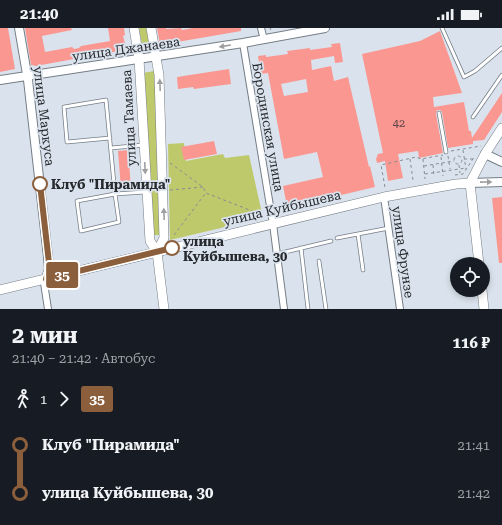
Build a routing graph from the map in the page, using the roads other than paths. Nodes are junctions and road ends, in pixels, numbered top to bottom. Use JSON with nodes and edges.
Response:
{"nodes":[{"id":1,"x":19,"y":28,"type":"edge"},
{"id":2,"x":134,"y":28,"type":"edge"},
{"id":3,"x":151,"y":28,"type":"edge"},
{"id":4,"x":260,"y":28,"type":"edge"},
{"id":5,"x":325,"y":28,"type":"edge"},
{"id":6,"x":442,"y":28,"type":"edge"},
{"id":7,"x":264,"y":40,"type":"junction"},
{"id":8,"x":243,"y":43,"type":"junction"},
{"id":9,"x":502,"y":48,"type":"edge"},
{"id":10,"x":156,"y":57,"type":"junction"},
{"id":11,"x":139,"y":59,"type":"junction"},
{"id":12,"x":27,"y":75,"type":"junction"},
{"id":13,"x":502,"y":75,"type":"edge"},
{"id":14,"x":0,"y":80,"type":"edge"},
{"id":15,"x":439,"y":113,"type":"dead end"},
{"id":16,"x":473,"y":117,"type":"dead end"},
{"id":17,"x":502,"y":128,"type":"edge"},
{"id":18,"x":110,"y":138,"type":"junction"},
{"id":19,"x":144,"y":145,"type":"junction"},
{"id":20,"x":111,"y":148,"type":"junction"},
{"id":21,"x":446,"y":152,"type":"road end"},
{"id":22,"x":481,"y":153,"type":"junction"},
{"id":23,"x":502,"y":162,"type":"edge"},
{"id":24,"x":502,"y":182,"type":"edge"},
{"id":25,"x":470,"y":183,"type":"junction"},
{"id":26,"x":147,"y":192,"type":"junction"},
{"id":27,"x":115,"y":194,"type":"junction"},
{"id":28,"x":384,"y":197,"type":"junction"},
{"id":29,"x":273,"y":224,"type":"junction"},
{"id":30,"x":389,"y":228,"type":"junction"},
{"id":31,"x":358,"y":234,"type":"junction"},
{"id":32,"x":337,"y":238,"type":"dead end"},
{"id":33,"x":331,"y":241,"type":"dead end"},
{"id":34,"x":301,"y":248,"type":"junction"},
{"id":35,"x":157,"y":252,"type":"junction"},
{"id":36,"x":277,"y":254,"type":"junction"},
{"id":37,"x":478,"y":257,"type":"edge"},
{"id":38,"x":319,"y":261,"type":"dead end"},
{"id":39,"x":363,"y":270,"type":"dead end"},
{"id":40,"x":46,"y":279,"type":"junction"},
{"id":41,"x":0,"y":290,"type":"edge"},
{"id":42,"x":483,"y":297,"type":"edge"},
{"id":43,"x":48,"y":309,"type":"edge"},
{"id":44,"x":164,"y":309,"type":"edge"},
{"id":45,"x":284,"y":309,"type":"edge"},
{"id":46,"x":308,"y":309,"type":"edge"},
{"id":47,"x":326,"y":309,"type":"edge"},
{"id":48,"x":400,"y":309,"type":"edge"},
{"id":49,"x":484,"y":309,"type":"edge"}],
"edges":[{"from":1,"to":12,"type":"street","name":"улица Маркуса"},
{"from":2,"to":11,"type":"main road","name":"улица Тамаева"},
{"from":3,"to":10,"type":"main road","name":"улица Тамаева"},
{"from":4,"to":7,"type":"street"},
{"from":5,"to":7,"type":"street","name":"улица Джанаева"},
{"from":6,"to":9,"type":"lane"},
{"from":7,"to":8,"type":"street","name":"улица Джанаева"},
{"from":8,"to":10,"type":"street","name":"улица Джанаева","one_way":true},
{"from":8,"to":29,"type":"street","name":"Бородинская улица"},
{"from":10,"to":11,"type":"street","name":"улица Джанаева"},
{"from":35,"to":10,"type":"main road","name":"улица Тамаева","one_way":true},
{"from":11,"to":12,"type":"street","name":"улица Джанаева"},
{"from":11,"to":19,"type":"main road","name":"улица Тамаева"},
{"from":12,"to":14,"type":"street","name":"улица Джанаева"},
{"from":12,"to":40,"type":"street","name":"улица Маркуса"},
{"from":13,"to":16,"type":"lane"},
{"from":15,"to":21,"type":"lane"},
{"from":17,"to":22,"type":"main road"},
{"from":18,"to":18,"type":"lane"},
{"from":18,"to":20,"type":"lane"},
{"from":19,"to":20,"type":"lane"},
{"from":19,"to":26,"type":"main road","name":"улица Тамаева","one_way":true},
{"from":20,"to":27,"type":"lane"},
{"from":22,"to":23,"type":"street"},
{"from":22,"to":25,"type":"main road"},
{"from":25,"to":24,"type":"street","name":"улица Куйбышева","one_way":true},
{"from":25,"to":28,"type":"main road","name":"улица Куйбышева"},
{"from":25,"to":37,"type":"main road"},
{"from":26,"to":27,"type":"lane"},
{"from":26,"to":35,"type":"main road","name":"улица Тамаева"},
{"from":27,"to":27,"type":"lane"},
{"from":28,"to":29,"type":"main road","name":"улица Куйбышева"},
{"from":28,"to":30,"type":"street","name":"улица Фрунзе"},
{"from":29,"to":35,"type":"main road","name":"улица Куйбышева"},
{"from":29,"to":36,"type":"street","name":"Бородинская улица"},
{"from":30,"to":31,"type":"lane"},
{"from":30,"to":48,"type":"street","name":"улица Фрунзе"},
{"from":31,"to":32,"type":"lane"},
{"from":31,"to":39,"type":"lane"},
{"from":33,"to":34,"type":"lane"},
{"from":34,"to":36,"type":"lane"},
{"from":34,"to":46,"type":"lane"},
{"from":35,"to":40,"type":"main road","name":"улица Куйбышева"},
{"from":35,"to":44,"type":"main road","name":"улица Тамаева"},
{"from":36,"to":45,"type":"street","name":"Бородинская улица"},
{"from":38,"to":47,"type":"lane"},
{"from":40,"to":41,"type":"main road","name":"улица Куйбышева"},
{"from":40,"to":43,"type":"street"},
{"from":42,"to":49,"type":"main road"}]}
